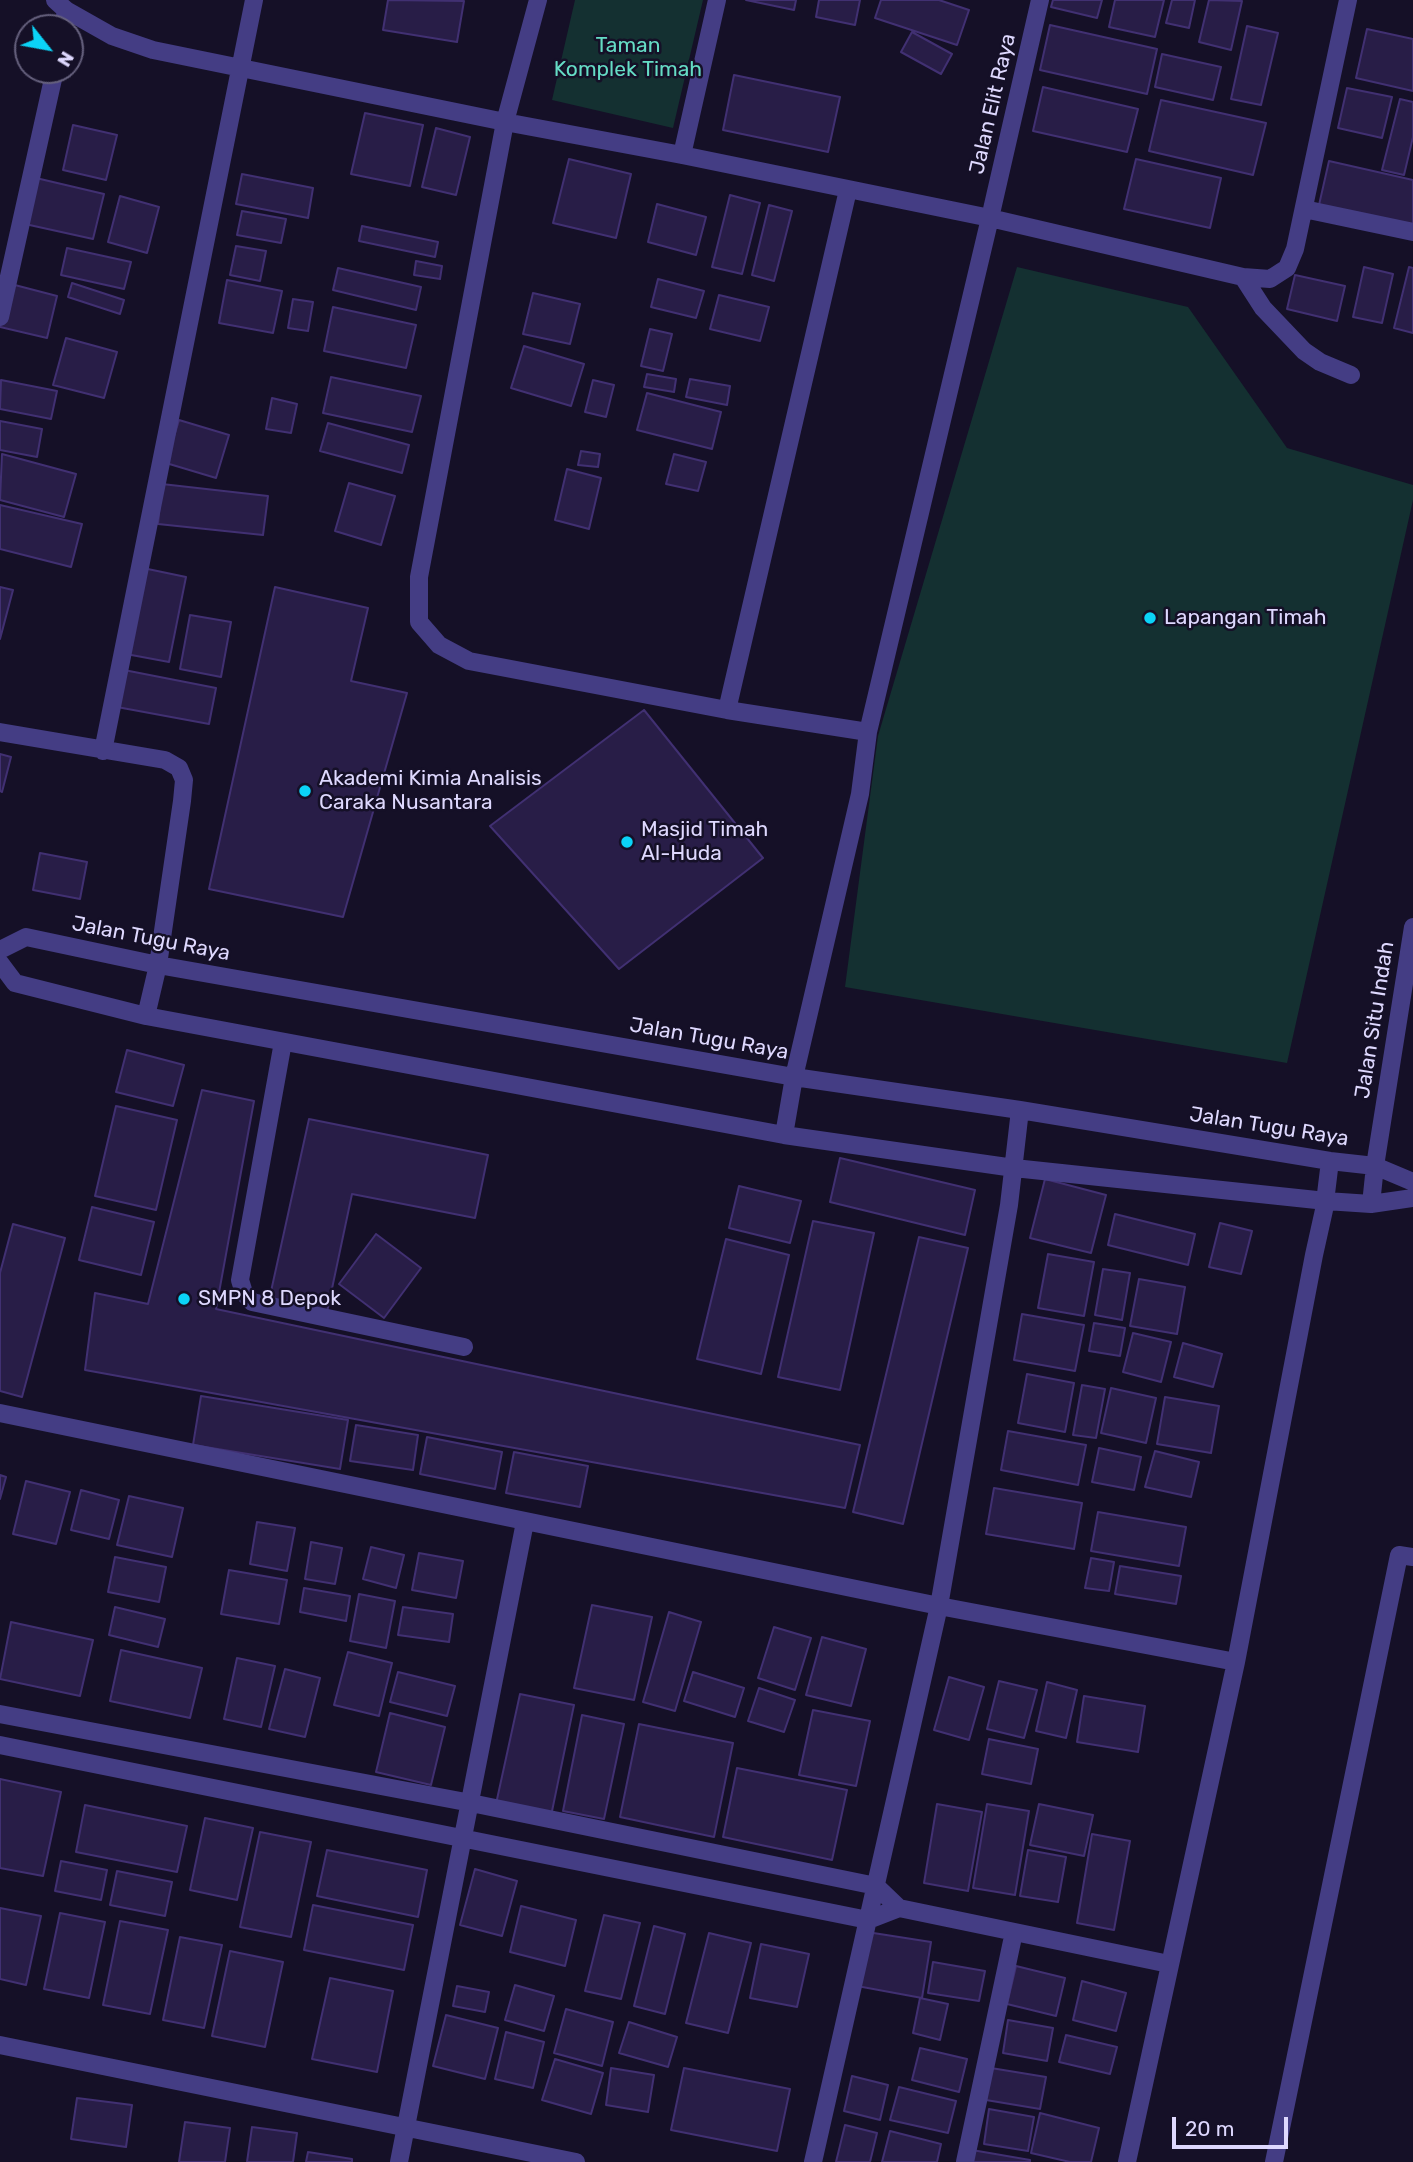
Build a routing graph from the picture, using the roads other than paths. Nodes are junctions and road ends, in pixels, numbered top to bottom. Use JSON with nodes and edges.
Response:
{"nodes":[{"id":1,"x":254,"y":0,"type":"edge"},
{"id":2,"x":538,"y":0,"type":"edge"},
{"id":3,"x":717,"y":0,"type":"edge"},
{"id":4,"x":1040,"y":0,"type":"edge"},
{"id":5,"x":1348,"y":0,"type":"edge"},
{"id":6,"x":61,"y":5,"type":"edge"},
{"id":7,"x":239,"y":68,"type":"junction"},
{"id":8,"x":52,"y":84,"type":"edge"},
{"id":9,"x":505,"y":122,"type":"junction"},
{"id":10,"x":682,"y":155,"type":"junction"},
{"id":11,"x":848,"y":190,"type":"junction"},
{"id":12,"x":1304,"y":209,"type":"junction"},
{"id":13,"x":990,"y":218,"type":"junction"},
{"id":14,"x":1413,"y":232,"type":"edge"},
{"id":15,"x":1243,"y":277,"type":"junction"},
{"id":16,"x":0,"y":317,"type":"edge"},
{"id":17,"x":1351,"y":375,"type":"dead end"},
{"id":18,"x":727,"y":710,"type":"junction"},
{"id":19,"x":0,"y":732,"type":"edge"},
{"id":20,"x":868,"y":733,"type":"junction"},
{"id":21,"x":103,"y":751,"type":"junction"},
{"id":22,"x":1413,"y":927,"type":"edge"},
{"id":23,"x":0,"y":950,"type":"edge"},
{"id":24,"x":0,"y":962,"type":"edge"},
{"id":25,"x":158,"y":965,"type":"junction"},
{"id":26,"x":146,"y":1016,"type":"junction"},
{"id":27,"x":283,"y":1042,"type":"junction"},
{"id":28,"x":794,"y":1077,"type":"junction"},
{"id":29,"x":1020,"y":1110,"type":"junction"},
{"id":30,"x":784,"y":1135,"type":"junction"},
{"id":31,"x":1330,"y":1161,"type":"junction"},
{"id":32,"x":1375,"y":1166,"type":"junction"},
{"id":33,"x":1014,"y":1168,"type":"junction"},
{"id":34,"x":1413,"y":1182,"type":"edge"},
{"id":35,"x":1413,"y":1198,"type":"edge"},
{"id":36,"x":1326,"y":1201,"type":"junction"},
{"id":37,"x":1371,"y":1203,"type":"junction"},
{"id":38,"x":464,"y":1347,"type":"dead end"},
{"id":39,"x":0,"y":1413,"type":"edge"},
{"id":40,"x":525,"y":1522,"type":"junction"},
{"id":41,"x":1413,"y":1557,"type":"edge"},
{"id":42,"x":939,"y":1606,"type":"junction"},
{"id":43,"x":1237,"y":1662,"type":"junction"},
{"id":44,"x":0,"y":1714,"type":"edge"},
{"id":45,"x":0,"y":1745,"type":"edge"},
{"id":46,"x":471,"y":1802,"type":"junction"},
{"id":47,"x":464,"y":1838,"type":"junction"},
{"id":48,"x":876,"y":1886,"type":"junction"},
{"id":49,"x":899,"y":1908,"type":"junction"},
{"id":50,"x":868,"y":1920,"type":"junction"},
{"id":51,"x":1014,"y":1932,"type":"junction"},
{"id":52,"x":1169,"y":1964,"type":"junction"},
{"id":53,"x":0,"y":2045,"type":"edge"},
{"id":54,"x":405,"y":2128,"type":"junction"},
{"id":55,"x":399,"y":2162,"type":"edge"},
{"id":56,"x":576,"y":2162,"type":"edge"},
{"id":57,"x":813,"y":2162,"type":"edge"},
{"id":58,"x":965,"y":2162,"type":"edge"},
{"id":59,"x":1127,"y":2162,"type":"edge"},
{"id":60,"x":1274,"y":2162,"type":"edge"}],
"edges":[{"from":1,"to":7,"type":"street"},
{"from":2,"to":9,"type":"street"},
{"from":3,"to":10,"type":"street"},
{"from":4,"to":13,"type":"street","name":"Jalan Elit Raya"},
{"from":5,"to":12,"type":"street"},
{"from":6,"to":7,"type":"street"},
{"from":7,"to":9,"type":"street"},
{"from":7,"to":21,"type":"street"},
{"from":8,"to":16,"type":"street"},
{"from":9,"to":10,"type":"street"},
{"from":9,"to":18,"type":"street"},
{"from":10,"to":11,"type":"street"},
{"from":11,"to":13,"type":"street"},
{"from":11,"to":18,"type":"street"},
{"from":12,"to":14,"type":"street"},
{"from":12,"to":15,"type":"street"},
{"from":13,"to":15,"type":"street"},
{"from":13,"to":20,"type":"street","name":"Jalan Elit Raya"},
{"from":15,"to":17,"type":"street"},
{"from":18,"to":20,"type":"street"},
{"from":19,"to":21,"type":"street"},
{"from":20,"to":28,"type":"street","name":"Jalan Elit Raya"},
{"from":21,"to":25,"type":"street"},
{"from":22,"to":32,"type":"street","name":"Jalan Situ Indah"},
{"from":23,"to":25,"type":"street","name":"Jalan Tugu Raya"},
{"from":24,"to":26,"type":"street"},
{"from":25,"to":26,"type":"street"},
{"from":25,"to":28,"type":"street","name":"Jalan Tugu Raya"},
{"from":26,"to":27,"type":"street"},
{"from":27,"to":30,"type":"street"},
{"from":27,"to":38,"type":"street"},
{"from":28,"to":29,"type":"street","name":"Jalan Tugu Raya"},
{"from":28,"to":30,"type":"street","name":"Jalan Elit Raya"},
{"from":29,"to":31,"type":"street","name":"Jalan Tugu Raya"},
{"from":29,"to":33,"type":"street"},
{"from":30,"to":33,"type":"street"},
{"from":31,"to":32,"type":"street","name":"Jalan Tugu Raya"},
{"from":31,"to":36,"type":"street","name":"Jalan Tugu Raya"},
{"from":32,"to":34,"type":"street","name":"Jalan Tugu Raya"},
{"from":32,"to":37,"type":"street","name":"Jalan Situ Indah"},
{"from":33,"to":36,"type":"street"},
{"from":33,"to":42,"type":"street"},
{"from":35,"to":37,"type":"street"},
{"from":36,"to":37,"type":"street"},
{"from":36,"to":43,"type":"street","name":"Jalan Tugu Raya"},
{"from":39,"to":40,"type":"street"},
{"from":40,"to":42,"type":"street"},
{"from":40,"to":46,"type":"street"},
{"from":41,"to":60,"type":"street"},
{"from":42,"to":43,"type":"street"},
{"from":42,"to":48,"type":"street"},
{"from":43,"to":52,"type":"street","name":"Jalan Tugu Raya"},
{"from":44,"to":46,"type":"street"},
{"from":45,"to":47,"type":"street"},
{"from":46,"to":47,"type":"street"},
{"from":46,"to":48,"type":"street"},
{"from":47,"to":50,"type":"street"},
{"from":47,"to":54,"type":"street"},
{"from":48,"to":49,"type":"street"},
{"from":48,"to":50,"type":"street"},
{"from":49,"to":50,"type":"street"},
{"from":49,"to":51,"type":"street"},
{"from":50,"to":57,"type":"street"},
{"from":51,"to":52,"type":"street"},
{"from":51,"to":58,"type":"street"},
{"from":52,"to":59,"type":"street","name":"Jalan Tugu Raya"},
{"from":53,"to":54,"type":"street"},
{"from":54,"to":55,"type":"street"},
{"from":54,"to":56,"type":"street"}]}
